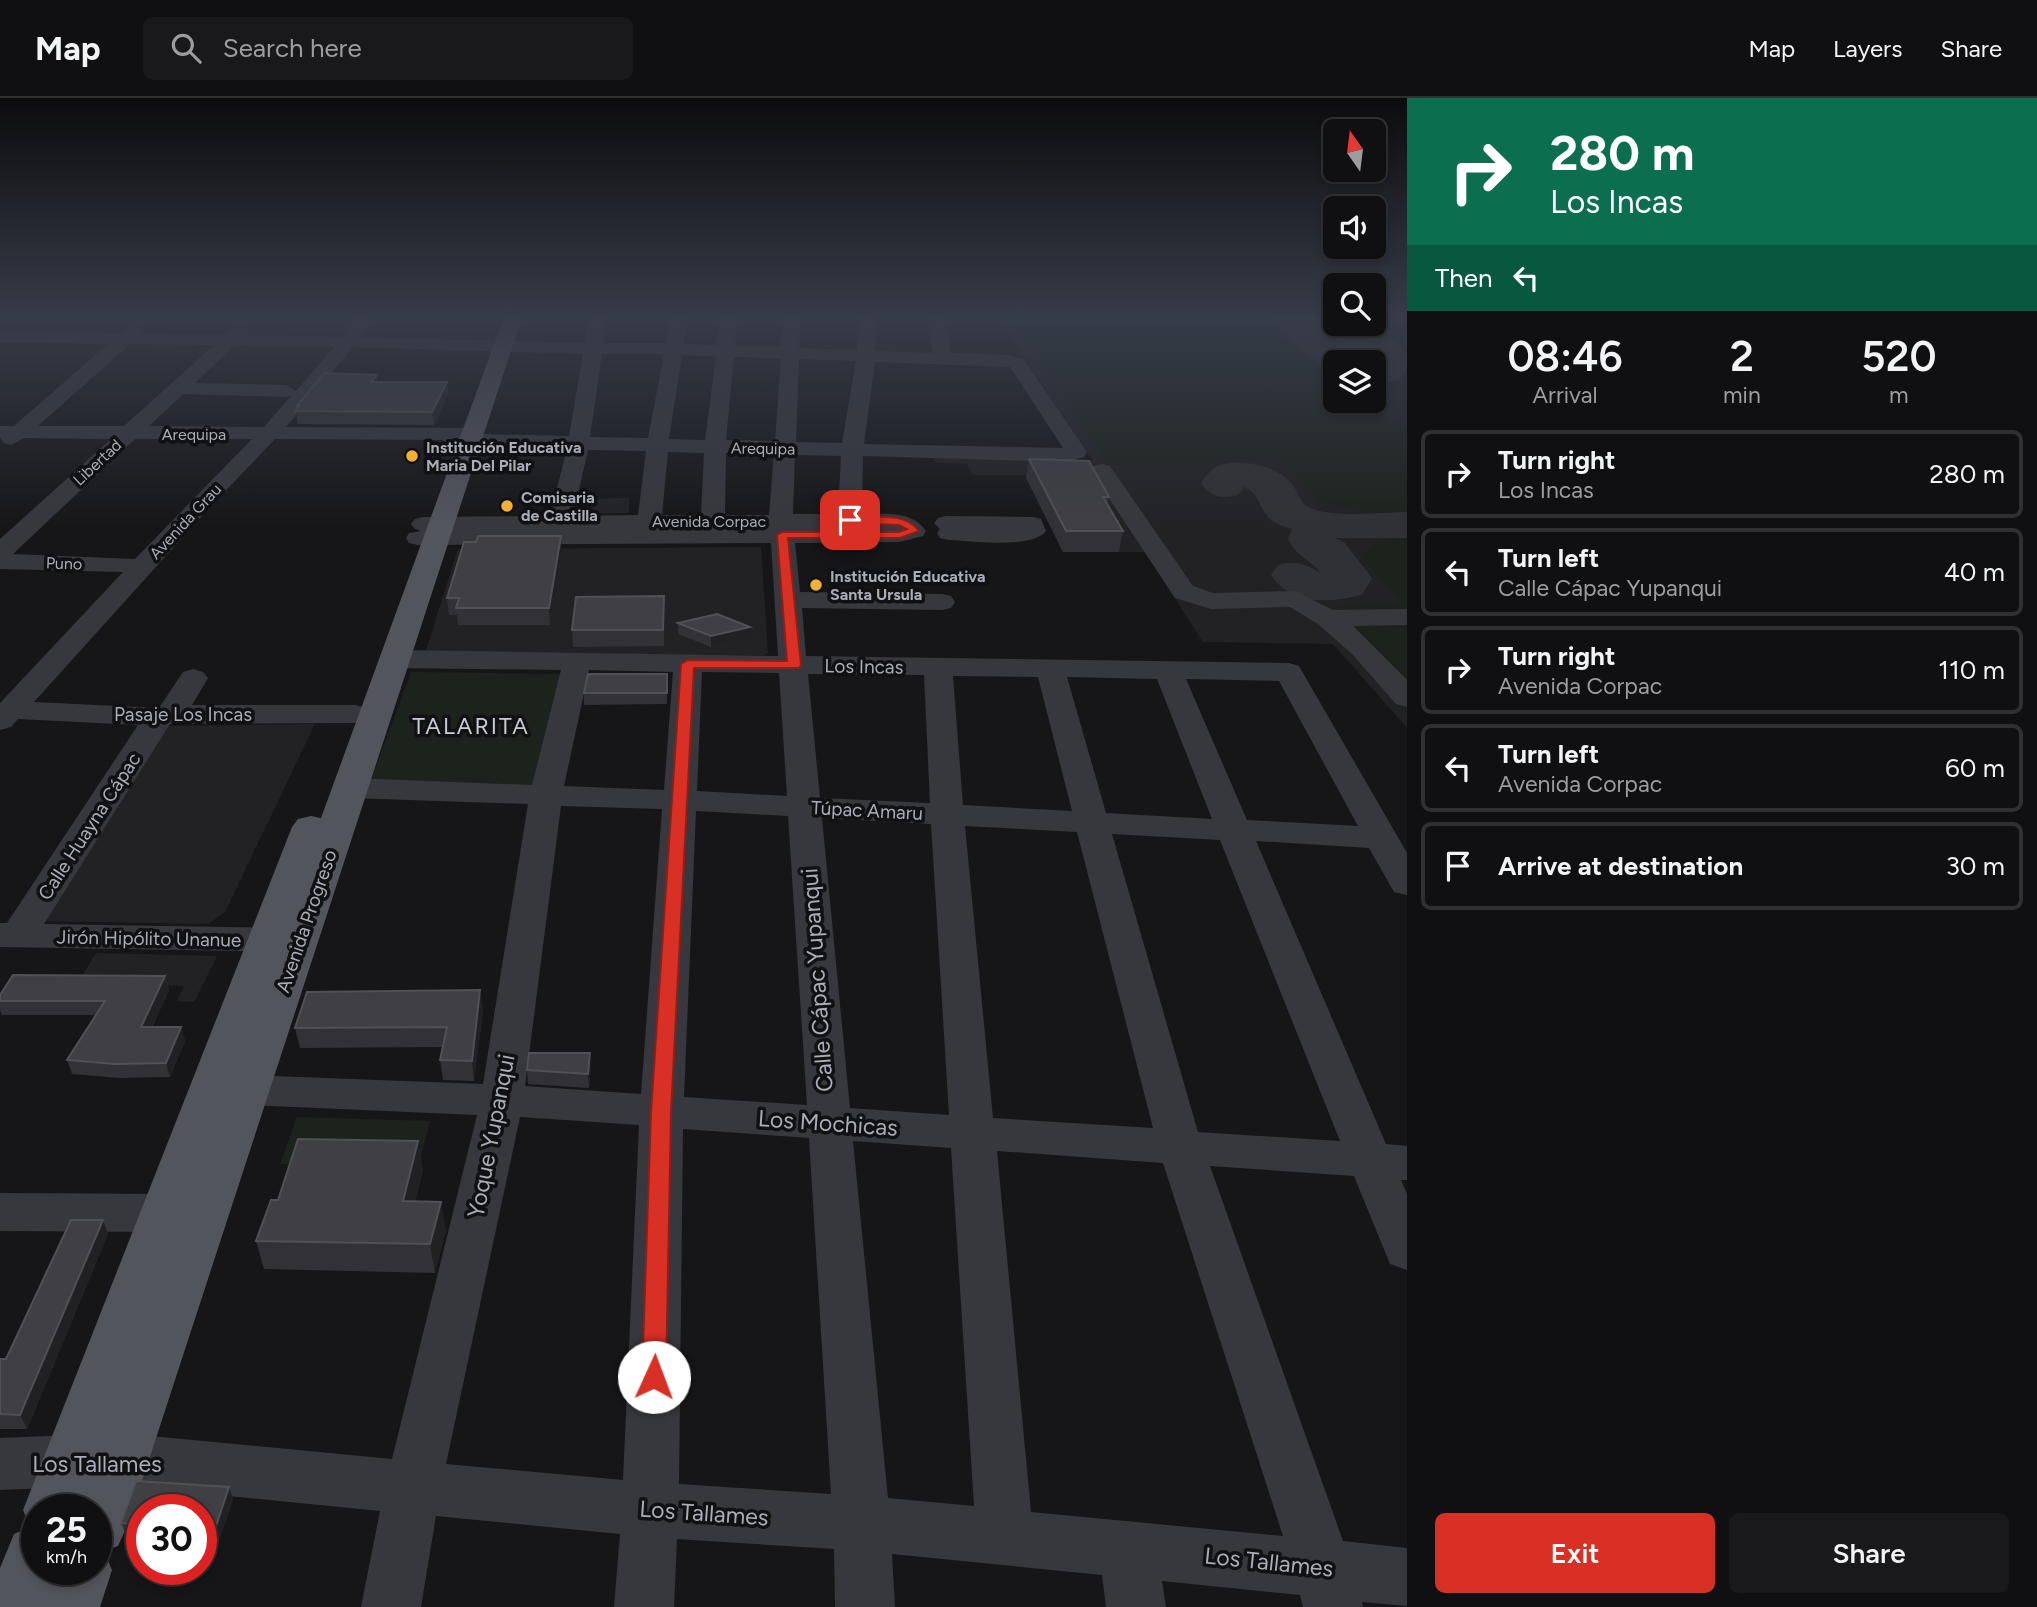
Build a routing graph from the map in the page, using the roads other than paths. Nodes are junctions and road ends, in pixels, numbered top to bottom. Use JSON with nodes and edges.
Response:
{"nodes":[{"id":1,"x":65,"y":387,"type":"edge"},
{"id":2,"x":290,"y":387,"type":"edge"},
{"id":3,"x":301,"y":387,"type":"edge"},
{"id":4,"x":481,"y":387,"type":"edge"},
{"id":5,"x":587,"y":387,"type":"edge"},
{"id":6,"x":669,"y":387,"type":"edge"},
{"id":7,"x":721,"y":387,"type":"edge"},
{"id":8,"x":788,"y":387,"type":"edge"},
{"id":9,"x":861,"y":387,"type":"edge"},
{"id":10,"x":1032,"y":387,"type":"edge"},
{"id":11,"x":177,"y":388,"type":"joint"},
{"id":12,"x":286,"y":391,"type":"junction"},
{"id":13,"x":10,"y":432,"type":"edge"},
{"id":14,"x":127,"y":434,"type":"junction"},
{"id":15,"x":259,"y":434,"type":"junction"},
{"id":16,"x":463,"y":437,"type":"junction"},
{"id":17,"x":579,"y":442,"type":"junction"},
{"id":18,"x":658,"y":444,"type":"junction"},
{"id":19,"x":715,"y":447,"type":"junction"},
{"id":20,"x":0,"y":448,"type":"edge"},
{"id":21,"x":786,"y":449,"type":"junction"},
{"id":22,"x":852,"y":450,"type":"junction"},
{"id":23,"x":1102,"y":471,"type":"dead end"},
{"id":24,"x":850,"y":520,"type":"junction"},
{"id":25,"x":713,"y":521,"type":"junction"},
{"id":26,"x":560,"y":522,"type":"junction"},
{"id":27,"x":648,"y":528,"type":"junction"},
{"id":28,"x":782,"y":528,"type":"junction"},
{"id":29,"x":933,"y":529,"type":"junction"},
{"id":30,"x":429,"y":531,"type":"junction"},
{"id":31,"x":1034,"y":531,"type":"dead end"},
{"id":32,"x":0,"y":552,"type":"edge"},
{"id":33,"x":0,"y":561,"type":"edge"},
{"id":34,"x":128,"y":565,"type":"junction"},
{"id":35,"x":788,"y":600,"type":"junction"},
{"id":36,"x":943,"y":602,"type":"dead end"},
{"id":37,"x":1407,"y":617,"type":"edge"},
{"id":38,"x":1328,"y":618,"type":"junction"},
{"id":39,"x":397,"y":659,"type":"junction"},
{"id":40,"x":577,"y":662,"type":"junction"},
{"id":41,"x":688,"y":664,"type":"junction"},
{"id":42,"x":794,"y":665,"type":"junction"},
{"id":43,"x":938,"y":667,"type":"junction"},
{"id":44,"x":1050,"y":669,"type":"junction"},
{"id":45,"x":1168,"y":671,"type":"junction"},
{"id":46,"x":193,"y":678,"type":"dead end"},
{"id":47,"x":1407,"y":698,"type":"edge"},
{"id":48,"x":4,"y":708,"type":"edge"},
{"id":49,"x":355,"y":713,"type":"junction"},
{"id":50,"x":166,"y":715,"type":"junction"},
{"id":51,"x":351,"y":788,"type":"junction"},
{"id":52,"x":546,"y":794,"type":"junction"},
{"id":53,"x":678,"y":800,"type":"junction"},
{"id":54,"x":804,"y":807,"type":"junction"},
{"id":55,"x":947,"y":814,"type":"junction"},
{"id":56,"x":1091,"y":824,"type":"junction"},
{"id":57,"x":1236,"y":830,"type":"junction"},
{"id":58,"x":1382,"y":838,"type":"junction"},
{"id":59,"x":1407,"y":884,"type":"edge"},
{"id":60,"x":9,"y":935,"type":"edge"},
{"id":61,"x":284,"y":941,"type":"junction"},
{"id":62,"x":248,"y":1090,"type":"junction"},
{"id":63,"x":502,"y":1100,"type":"junction"},
{"id":64,"x":661,"y":1112,"type":"junction"},
{"id":65,"x":828,"y":1123,"type":"junction"},
{"id":66,"x":972,"y":1133,"type":"junction"},
{"id":67,"x":1181,"y":1149,"type":"junction"},
{"id":68,"x":1388,"y":1162,"type":"edge"},
{"id":69,"x":0,"y":1212,"type":"edge"},
{"id":70,"x":166,"y":1213,"type":"junction"},
{"id":71,"x":1407,"y":1250,"type":"edge"},
{"id":72,"x":0,"y":1464,"type":"edge"},
{"id":73,"x":82,"y":1477,"type":"edge"},
{"id":74,"x":413,"y":1488,"type":"junction"},
{"id":75,"x":87,"y":1494,"type":"edge"},
{"id":76,"x":650,"y":1510,"type":"junction"},
{"id":77,"x":862,"y":1523,"type":"junction"},
{"id":78,"x":1005,"y":1536,"type":"junction"},
{"id":79,"x":1128,"y":1548,"type":"junction"},
{"id":80,"x":1407,"y":1577,"type":"edge"},
{"id":81,"x":26,"y":1585,"type":"edge"},
{"id":82,"x":74,"y":1585,"type":"edge"},
{"id":83,"x":1328,"y":1587,"type":"edge"},
{"id":84,"x":18,"y":1607,"type":"edge"},
{"id":85,"x":66,"y":1607,"type":"edge"},
{"id":86,"x":391,"y":1607,"type":"edge"},
{"id":87,"x":643,"y":1607,"type":"edge"},
{"id":88,"x":865,"y":1607,"type":"edge"},
{"id":89,"x":1136,"y":1607,"type":"edge"}],
"edges":[{"from":1,"to":13,"type":"street"},
{"from":2,"to":12,"type":"street","name":"Avenida Grau"},
{"from":3,"to":15,"type":"street","name":"Avenida Grau"},
{"from":4,"to":16,"type":"main road","name":"Avenida Progreso"},
{"from":5,"to":17,"type":"street"},
{"from":6,"to":18,"type":"street"},
{"from":7,"to":19,"type":"street"},
{"from":8,"to":21,"type":"street","name":"Calle Cápac Yupanqui"},
{"from":9,"to":22,"type":"street"},
{"from":10,"to":22,"type":"street","name":"Arequipa"},
{"from":11,"to":12,"type":"street"},
{"from":11,"to":14,"type":"street","name":"Libertad"},
{"from":12,"to":15,"type":"street","name":"Avenida Grau"},
{"from":13,"to":14,"type":"street","name":"Arequipa"},
{"from":13,"to":20,"type":"street"},
{"from":14,"to":15,"type":"street","name":"Arequipa"},
{"from":14,"to":32,"type":"street","name":"Libertad"},
{"from":15,"to":16,"type":"street","name":"Arequipa"},
{"from":15,"to":34,"type":"street","name":"Avenida Grau"},
{"from":15,"to":48,"type":"street","name":"Avenida Grau"},
{"from":16,"to":17,"type":"street","name":"Arequipa"},
{"from":16,"to":30,"type":"main road","name":"Avenida Progreso"},
{"from":17,"to":18,"type":"street","name":"Arequipa"},
{"from":17,"to":26,"type":"street"},
{"from":18,"to":19,"type":"street","name":"Arequipa"},
{"from":18,"to":27,"type":"street"},
{"from":19,"to":21,"type":"street","name":"Arequipa"},
{"from":19,"to":25,"type":"street"},
{"from":21,"to":22,"type":"street","name":"Arequipa"},
{"from":21,"to":28,"type":"street","name":"Calle Cápac Yupanqui"},
{"from":22,"to":24,"type":"street"},
{"from":23,"to":38,"type":"street"},
{"from":24,"to":28,"type":"street","name":"Avenida Corpac"},
{"from":24,"to":29,"type":"street","name":"Avenida Corpac"},
{"from":25,"to":27,"type":"street","name":"Avenida Corpac"},
{"from":25,"to":28,"type":"street","name":"Avenida Corpac"},
{"from":26,"to":27,"type":"street","name":"Avenida Corpac"},
{"from":26,"to":30,"type":"street","name":"Avenida Corpac"},
{"from":27,"to":28,"type":"street","name":"Avenida Corpac"},
{"from":27,"to":30,"type":"street","name":"Avenida Corpac"},
{"from":28,"to":29,"type":"street","name":"Avenida Corpac"},
{"from":28,"to":35,"type":"street","name":"Calle Cápac Yupanqui"},
{"from":29,"to":31,"type":"street"},
{"from":30,"to":39,"type":"main road","name":"Avenida Progreso"},
{"from":30,"to":49,"type":"main road","name":"Avenida Progreso"},
{"from":33,"to":34,"type":"street","name":"Puno"},
{"from":34,"to":48,"type":"street","name":"Avenida Grau"},
{"from":35,"to":36,"type":"street"},
{"from":35,"to":42,"type":"street","name":"Calle Cápac Yupanqui"},
{"from":37,"to":38,"type":"street"},
{"from":38,"to":47,"type":"street"},
{"from":39,"to":40,"type":"street","name":"Los Incas"},
{"from":39,"to":51,"type":"main road","name":"Avenida Progreso"},
{"from":40,"to":41,"type":"street","name":"Los Incas"},
{"from":40,"to":52,"type":"street","name":"Yoque Yupanqui"},
{"from":41,"to":42,"type":"street","name":"Los Incas"},
{"from":41,"to":53,"type":"street"},
{"from":42,"to":43,"type":"street","name":"Los Incas"},
{"from":42,"to":54,"type":"street","name":"Calle Cápac Yupanqui"},
{"from":43,"to":44,"type":"street","name":"Los Incas"},
{"from":43,"to":55,"type":"street"},
{"from":44,"to":45,"type":"street","name":"Los Incas"},
{"from":44,"to":56,"type":"street"},
{"from":45,"to":57,"type":"street"},
{"from":45,"to":58,"type":"street","name":"Los Incas"},
{"from":46,"to":50,"type":"street","name":"Calle Huayna Cápac"},
{"from":48,"to":50,"type":"street","name":"Pasaje Los Incas"},
{"from":49,"to":50,"type":"street","name":"Pasaje Los Incas"},
{"from":49,"to":61,"type":"main road","name":"Avenida Progreso"},
{"from":50,"to":60,"type":"street","name":"Calle Huayna Cápac"},
{"from":51,"to":52,"type":"street","name":"Túpac Amaru"},
{"from":51,"to":61,"type":"main road","name":"Avenida Progreso"},
{"from":52,"to":53,"type":"street","name":"Túpac Amaru"},
{"from":52,"to":63,"type":"street","name":"Yoque Yupanqui"},
{"from":53,"to":54,"type":"street","name":"Túpac Amaru"},
{"from":53,"to":64,"type":"street"},
{"from":54,"to":55,"type":"street","name":"Túpac Amaru"},
{"from":54,"to":65,"type":"street","name":"Calle Cápac Yupanqui"},
{"from":55,"to":56,"type":"street","name":"Túpac Amaru"},
{"from":55,"to":66,"type":"street"},
{"from":56,"to":57,"type":"street","name":"Túpac Amaru"},
{"from":56,"to":67,"type":"street"},
{"from":57,"to":58,"type":"street","name":"Túpac Amaru"},
{"from":57,"to":68,"type":"street"},
{"from":58,"to":59,"type":"street"},
{"from":60,"to":61,"type":"street","name":"Jirón Hipólito Unanue"},
{"from":61,"to":62,"type":"main road","name":"Avenida Progreso"},
{"from":61,"to":70,"type":"main road","name":"Avenida Progreso"},
{"from":62,"to":63,"type":"street","name":"Los Mochicas"},
{"from":62,"to":73,"type":"main road","name":"Avenida Progreso"},
{"from":63,"to":64,"type":"street","name":"Los Mochicas"},
{"from":63,"to":74,"type":"street","name":"Yoque Yupanqui"},
{"from":64,"to":65,"type":"street","name":"Los Mochicas"},
{"from":64,"to":76,"type":"street"},
{"from":65,"to":66,"type":"street","name":"Los Mochicas"},
{"from":65,"to":77,"type":"street","name":"Calle Cápac Yupanqui"},
{"from":66,"to":67,"type":"street","name":"Los Mochicas"},
{"from":66,"to":78,"type":"street"},
{"from":67,"to":68,"type":"street","name":"Los Mochicas"},
{"from":67,"to":83,"type":"street"},
{"from":68,"to":71,"type":"street"},
{"from":69,"to":70,"type":"street"},
{"from":70,"to":73,"type":"main road","name":"Avenida Progreso"},
{"from":72,"to":73,"type":"street","name":"Los Tallames"},
{"from":73,"to":74,"type":"street","name":"Los Tallames"},
{"from":73,"to":75,"type":"main road","name":"Avenida Progreso"},
{"from":74,"to":76,"type":"street","name":"Los Tallames"},
{"from":74,"to":86,"type":"street","name":"Yoque Yupanqui"},
{"from":76,"to":77,"type":"street","name":"Los Tallames"},
{"from":76,"to":87,"type":"street"},
{"from":77,"to":78,"type":"street","name":"Los Tallames"},
{"from":77,"to":88,"type":"street","name":"Calle Cápac Yupanqui"},
{"from":78,"to":79,"type":"street","name":"Los Tallames"},
{"from":79,"to":83,"type":"street","name":"Los Tallames"},
{"from":79,"to":89,"type":"street"},
{"from":80,"to":83,"type":"street","name":"Los Tallames"},
{"from":81,"to":84,"type":"main road"},
{"from":82,"to":85,"type":"main road"}]}
